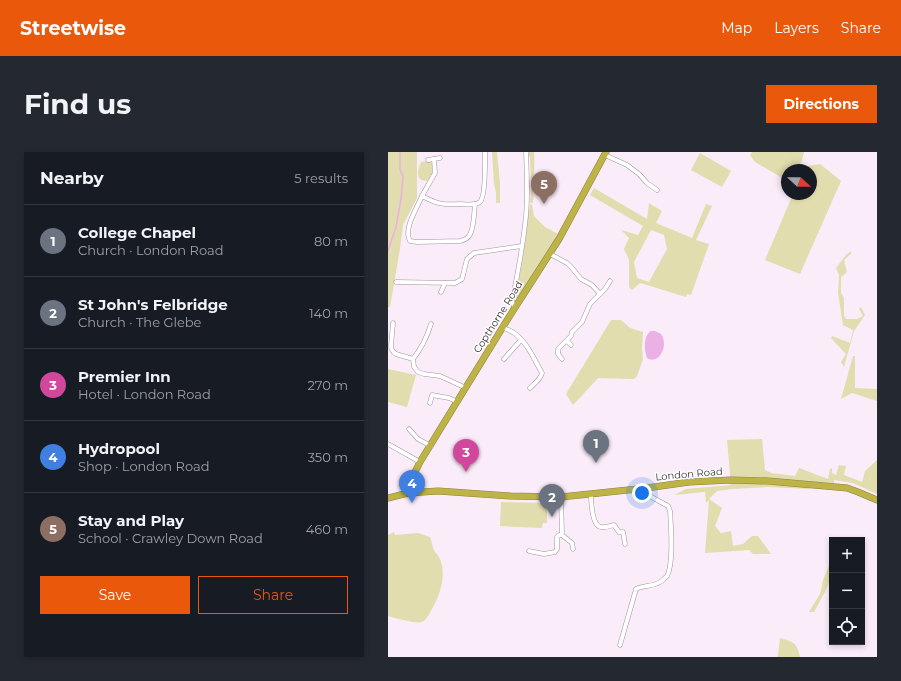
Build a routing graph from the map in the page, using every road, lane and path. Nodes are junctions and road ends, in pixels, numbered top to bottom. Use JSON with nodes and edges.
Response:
{"nodes":[{"id":1,"x":485,"y":152,"type":"edge"},
{"id":2,"x":526,"y":152,"type":"edge"},
{"id":3,"x":605,"y":154,"type":"edge"},
{"id":4,"x":440,"y":158,"type":"dead end"},
{"id":5,"x":434,"y":159,"type":"junction"},
{"id":6,"x":428,"y":160,"type":"dead end"},
{"id":7,"x":657,"y":190,"type":"dead end"},
{"id":8,"x":422,"y":196,"type":"junction"},
{"id":9,"x":475,"y":204,"type":"junction"},
{"id":10,"x":522,"y":246,"type":"junction"},
{"id":11,"x":550,"y":254,"type":"junction"},
{"id":12,"x":610,"y":281,"type":"dead end"},
{"id":13,"x":396,"y":282,"type":"dead end"},
{"id":14,"x":445,"y":283,"type":"junction"},
{"id":15,"x":441,"y":292,"type":"dead end"},
{"id":16,"x":600,"y":294,"type":"junction"},
{"id":17,"x":516,"y":306,"type":"junction"},
{"id":18,"x":393,"y":323,"type":"dead end"},
{"id":19,"x":431,"y":324,"type":"dead end"},
{"id":20,"x":502,"y":327,"type":"junction"},
{"id":21,"x":521,"y":340,"type":"junction"},
{"id":22,"x":567,"y":341,"type":"junction"},
{"id":23,"x":571,"y":345,"type":"dead end"},
{"id":24,"x":390,"y":350,"type":"edge"},
{"id":25,"x":413,"y":359,"type":"junction"},
{"id":26,"x":504,"y":359,"type":"dead end"},
{"id":27,"x":562,"y":359,"type":"dead end"},
{"id":28,"x":466,"y":388,"type":"junction"},
{"id":29,"x":530,"y":388,"type":"dead end"},
{"id":30,"x":430,"y":402,"type":"dead end"},
{"id":31,"x":458,"y":402,"type":"junction"},
{"id":32,"x":409,"y":429,"type":"dead end"},
{"id":33,"x":388,"y":444,"type":"edge"},
{"id":34,"x":431,"y":446,"type":"junction"},
{"id":35,"x":420,"y":462,"type":"junction"},
{"id":36,"x":647,"y":488,"type":"junction"},
{"id":37,"x":408,"y":493,"type":"junction"},
{"id":38,"x":591,"y":495,"type":"junction"},
{"id":39,"x":561,"y":497,"type":"junction"},
{"id":40,"x":388,"y":498,"type":"edge"},
{"id":41,"x":877,"y":500,"type":"edge"},
{"id":42,"x":562,"y":535,"type":"junction"},
{"id":43,"x":625,"y":544,"type":"dead end"},
{"id":44,"x":573,"y":549,"type":"dead end"},
{"id":45,"x":528,"y":551,"type":"dead end"},
{"id":46,"x":620,"y":645,"type":"dead end"}],
"edges":[{"from":1,"to":9,"type":"street"},
{"from":2,"to":10,"type":"street"},
{"from":3,"to":7,"type":"street"},
{"from":3,"to":11,"type":"highway","name":"Copthorne Road"},
{"from":4,"to":5,"type":"street"},
{"from":5,"to":6,"type":"street"},
{"from":5,"to":8,"type":"street"},
{"from":8,"to":9,"type":"street"},
{"from":8,"to":9,"type":"street"},
{"from":10,"to":14,"type":"street"},
{"from":10,"to":17,"type":"street"},
{"from":11,"to":16,"type":"street"},
{"from":11,"to":17,"type":"highway","name":"Copthorne Road"},
{"from":12,"to":16,"type":"street"},
{"from":13,"to":14,"type":"street"},
{"from":14,"to":15,"type":"street"},
{"from":16,"to":22,"type":"street"},
{"from":17,"to":20,"type":"highway","name":"Copthorne Road"},
{"from":18,"to":24,"type":"street"},
{"from":19,"to":25,"type":"street"},
{"from":20,"to":21,"type":"street"},
{"from":20,"to":28,"type":"highway","name":"Copthorne Road"},
{"from":21,"to":26,"type":"street"},
{"from":21,"to":29,"type":"street"},
{"from":22,"to":23,"type":"street"},
{"from":22,"to":27,"type":"street"},
{"from":24,"to":25,"type":"street"},
{"from":25,"to":28,"type":"street"},
{"from":28,"to":31,"type":"highway","name":"Copthorne Road"},
{"from":30,"to":31,"type":"street"},
{"from":31,"to":34,"type":"highway","name":"Copthorne Road"},
{"from":32,"to":34,"type":"street"},
{"from":33,"to":35,"type":"street"},
{"from":34,"to":35,"type":"highway","name":"Copthorne Road"},
{"from":35,"to":37,"type":"highway","name":"Copthorne Road"},
{"from":36,"to":38,"type":"highway","name":"London Road"},
{"from":36,"to":41,"type":"highway","name":"London Road"},
{"from":36,"to":46,"type":"street"},
{"from":37,"to":39,"type":"highway","name":"London Road"},
{"from":37,"to":40,"type":"highway","name":"London Road"},
{"from":38,"to":39,"type":"highway","name":"London Road"},
{"from":38,"to":43,"type":"street"},
{"from":39,"to":42,"type":"street"},
{"from":42,"to":44,"type":"street"},
{"from":42,"to":45,"type":"street"}]}
